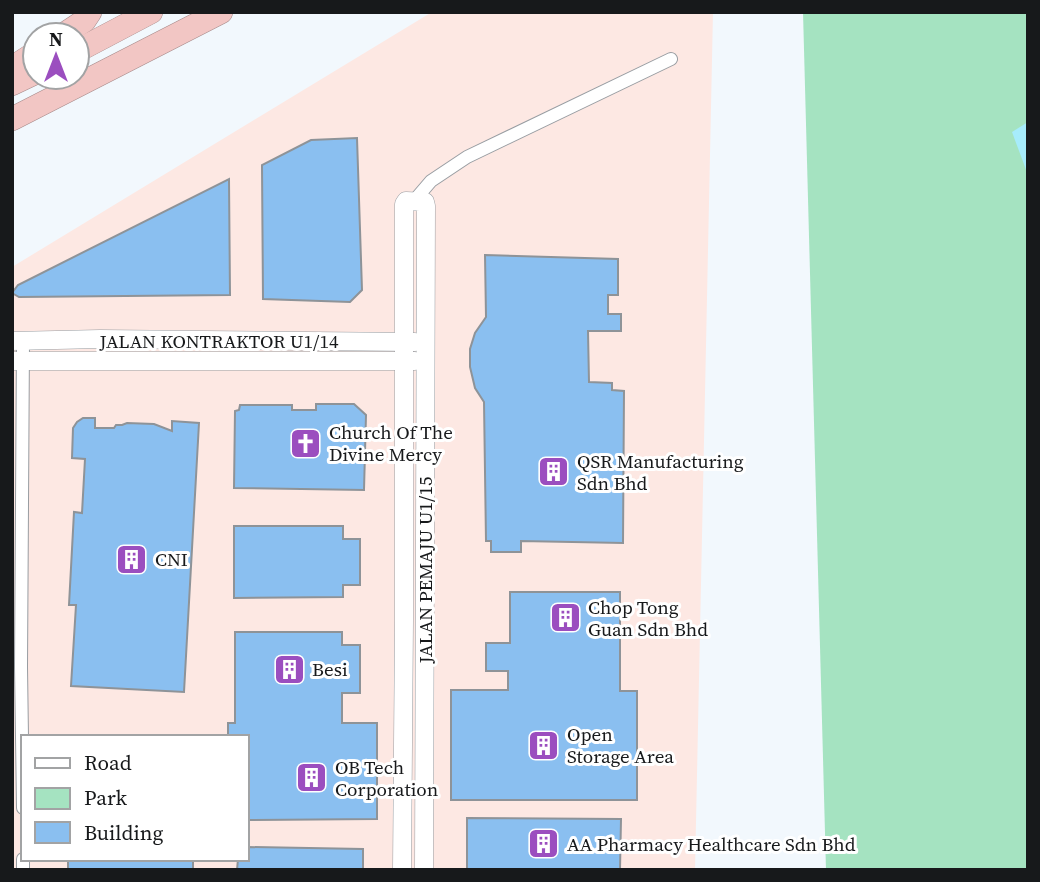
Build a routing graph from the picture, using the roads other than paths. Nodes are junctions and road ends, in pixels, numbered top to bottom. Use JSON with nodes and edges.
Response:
{"nodes":[{"id":1,"x":151,"y":12,"type":"edge"},
{"id":2,"x":221,"y":12,"type":"edge"},
{"id":3,"x":91,"y":44,"type":"edge"},
{"id":4,"x":671,"y":59,"type":"dead end"},
{"id":5,"x":12,"y":119,"type":"edge"},
{"id":6,"x":413,"y":202,"type":"junction"},
{"id":7,"x":17,"y":341,"type":"edge"},
{"id":8,"x":404,"y":342,"type":"junction"},
{"id":9,"x":425,"y":342,"type":"junction"},
{"id":10,"x":17,"y":361,"type":"edge"},
{"id":11,"x":404,"y":361,"type":"junction"},
{"id":12,"x":425,"y":361,"type":"junction"},
{"id":13,"x":17,"y":667,"type":"edge"},
{"id":14,"x":21,"y":761,"type":"edge"},
{"id":15,"x":402,"y":870,"type":"edge"},
{"id":16,"x":424,"y":870,"type":"edge"}],
"edges":[{"from":1,"to":3,"type":"highway"},
{"from":2,"to":5,"type":"highway"},
{"from":4,"to":6,"type":"street"},
{"from":6,"to":8,"type":"street","name":"JALAN PEMAJU U1/15"},
{"from":6,"to":9,"type":"street","name":"JALAN PEMAJU U1/15"},
{"from":7,"to":8,"type":"street","name":"JALAN KONTRAKTOR U1/14"},
{"from":7,"to":10,"type":"street"},
{"from":8,"to":9,"type":"street","name":"JALAN KONTRAKTOR U1/14"},
{"from":8,"to":11,"type":"street","name":"JALAN PEMAJU U1/15"},
{"from":9,"to":12,"type":"street","name":"JALAN PEMAJU U1/15"},
{"from":10,"to":11,"type":"street","name":"JALAN KONTRAKTOR U1/14"},
{"from":10,"to":13,"type":"street"},
{"from":11,"to":12,"type":"street","name":"JALAN KONTRAKTOR U1/14"},
{"from":11,"to":15,"type":"street","name":"JALAN PEMAJU U1/15"},
{"from":12,"to":16,"type":"street","name":"JALAN PEMAJU U1/15"},
{"from":13,"to":14,"type":"street"}]}
